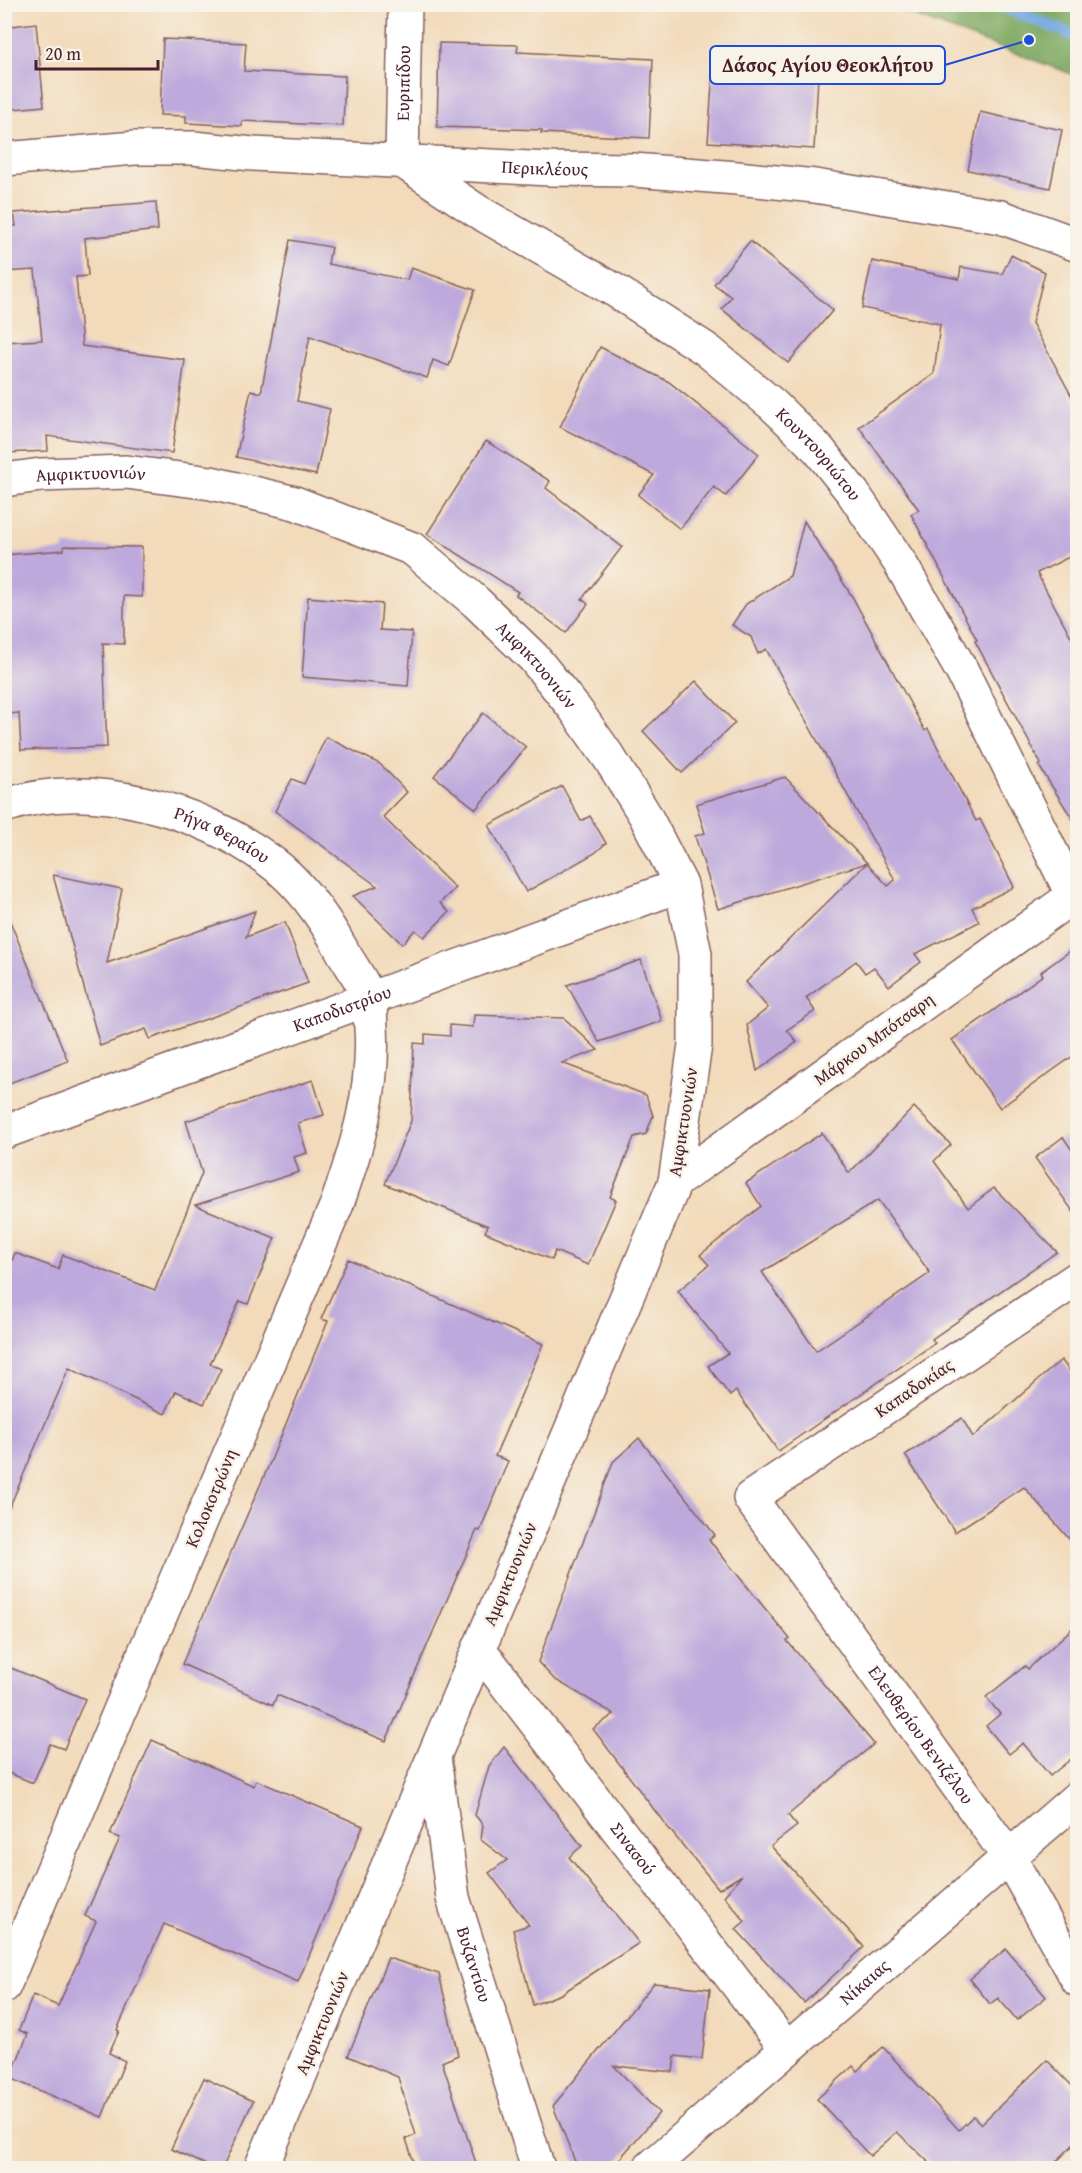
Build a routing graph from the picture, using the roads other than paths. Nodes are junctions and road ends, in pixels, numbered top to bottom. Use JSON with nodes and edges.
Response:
{"nodes":[{"id":1,"x":405,"y":4,"type":"edge"},
{"id":2,"x":4,"y":159,"type":"edge"},
{"id":3,"x":402,"y":161,"type":"junction"},
{"id":4,"x":1076,"y":246,"type":"edge"},
{"id":5,"x":4,"y":480,"type":"edge"},
{"id":6,"x":4,"y":806,"type":"edge"},
{"id":7,"x":681,"y":885,"type":"junction"},
{"id":8,"x":1073,"y":896,"type":"joint"},
{"id":9,"x":369,"y":999,"type":"junction"},
{"id":10,"x":4,"y":1132,"type":"edge"},
{"id":11,"x":675,"y":1182,"type":"junction"},
{"id":12,"x":1073,"y":1290,"type":"edge"},
{"id":13,"x":750,"y":1498,"type":"joint"},
{"id":14,"x":479,"y":1649,"type":"junction"},
{"id":15,"x":434,"y":1756,"type":"junction"},
{"id":16,"x":1077,"y":1797,"type":"edge"},
{"id":17,"x":1009,"y":1857,"type":"junction"},
{"id":18,"x":1077,"y":1980,"type":"edge"},
{"id":19,"x":4,"y":1986,"type":"edge"},
{"id":20,"x":787,"y":2049,"type":"junction"},
{"id":21,"x":261,"y":2169,"type":"edge"},
{"id":22,"x":538,"y":2169,"type":"edge"},
{"id":23,"x":650,"y":2169,"type":"edge"}],
"edges":[{"from":1,"to":3,"type":"street","name":"Ευριπίδου"},
{"from":2,"to":3,"type":"street","name":"Περικλέους"},
{"from":3,"to":4,"type":"street","name":"Περικλέους"},
{"from":3,"to":8,"type":"street","name":"Κουντουριώτου"},
{"from":5,"to":7,"type":"street","name":"Αμφικτυονιών"},
{"from":6,"to":9,"type":"street","name":"Ρήγα Φεραίου"},
{"from":7,"to":9,"type":"street","name":"Καποδιστρίου"},
{"from":7,"to":11,"type":"street","name":"Αμφικτυονιών"},
{"from":8,"to":11,"type":"street","name":"Μάρκου Μπότσαρη"},
{"from":9,"to":10,"type":"street","name":"Καποδιστρίου"},
{"from":9,"to":19,"type":"street","name":"Κολοκοτρώνη"},
{"from":11,"to":14,"type":"street","name":"Αμφικτυονιών"},
{"from":12,"to":13,"type":"street","name":"Καπαδοκίας"},
{"from":13,"to":17,"type":"street","name":"Ελευθερίου Βενιζέλου"},
{"from":14,"to":15,"type":"street","name":"Αμφικτυονιών"},
{"from":14,"to":20,"type":"street","name":"Σινασού"},
{"from":15,"to":21,"type":"street","name":"Αμφικτυονιών"},
{"from":15,"to":22,"type":"street","name":"Βυζαντίου"},
{"from":16,"to":17,"type":"street","name":"Νίκαιας"},
{"from":17,"to":18,"type":"street","name":"Ελευθερίου Βενιζέλου"},
{"from":17,"to":20,"type":"street","name":"Νίκαιας"},
{"from":20,"to":23,"type":"street","name":"Νίκαιας"}]}
